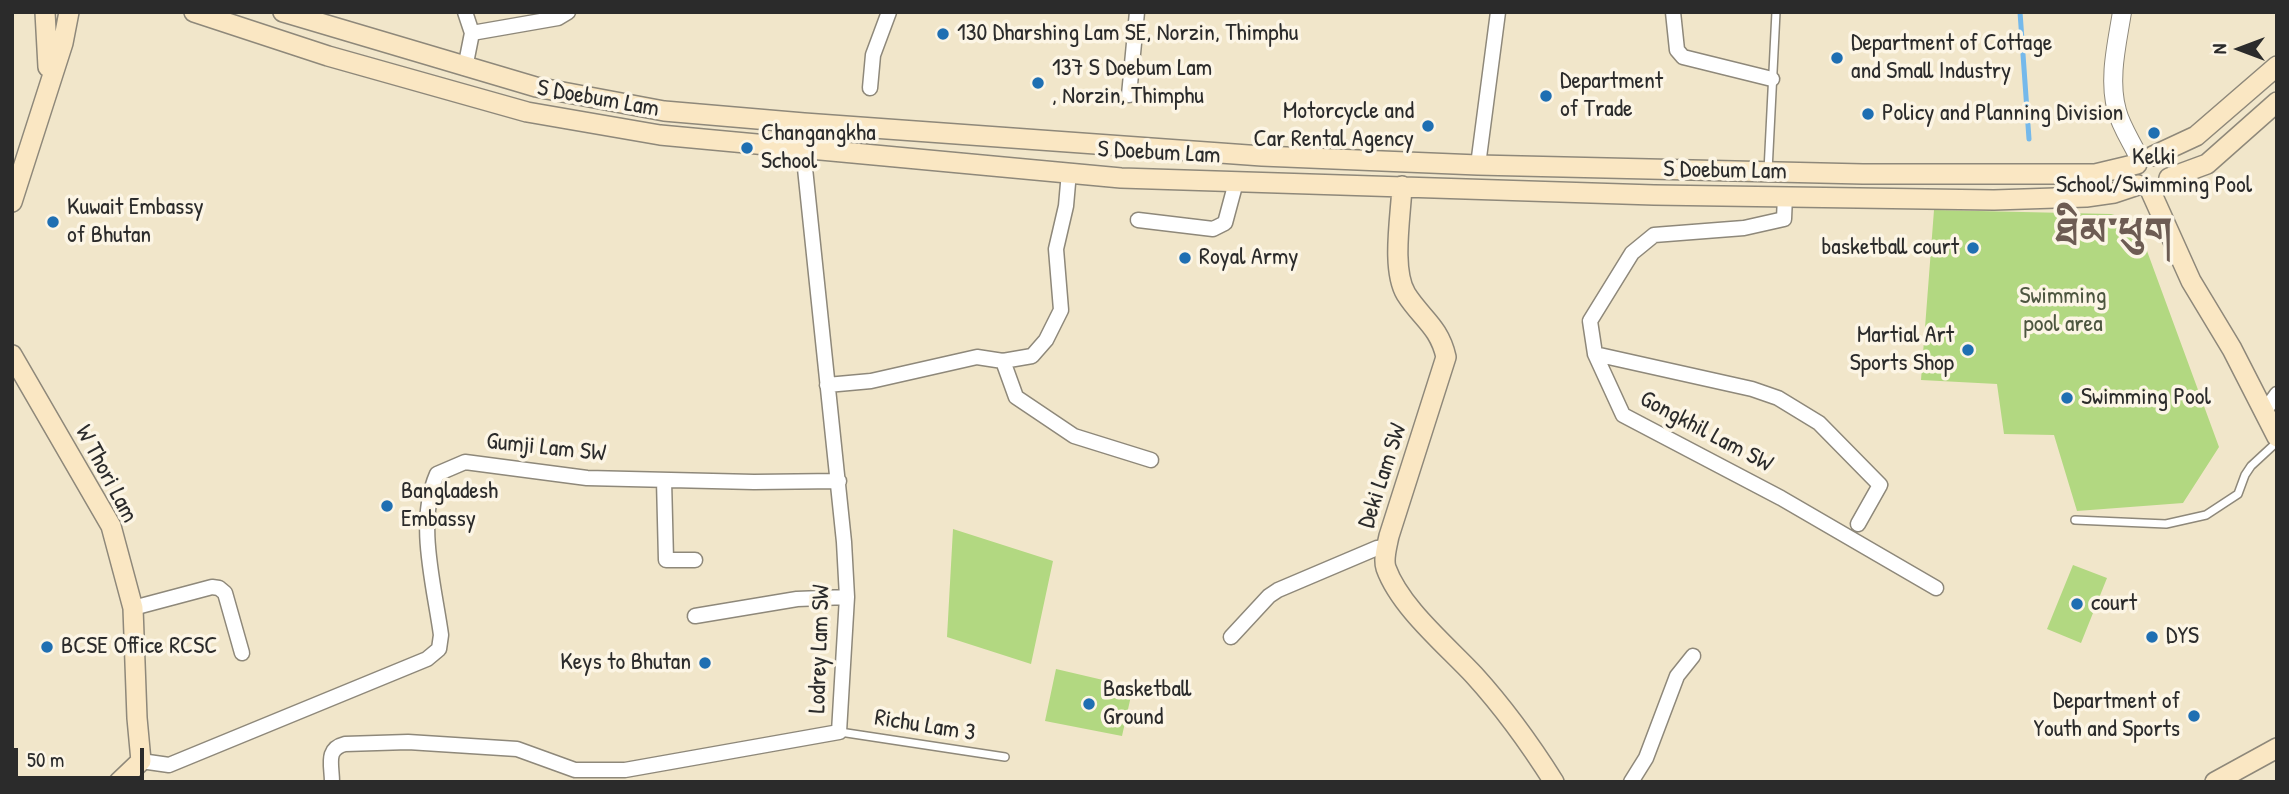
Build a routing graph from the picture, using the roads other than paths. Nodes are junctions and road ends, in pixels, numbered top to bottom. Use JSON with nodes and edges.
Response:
{"nodes":[{"id":1,"x":45,"y":12,"type":"edge"},
{"id":2,"x":69,"y":12,"type":"edge"},
{"id":3,"x":194,"y":12,"type":"edge"},
{"id":4,"x":284,"y":12,"type":"edge"},
{"id":5,"x":465,"y":12,"type":"edge"},
{"id":6,"x":568,"y":12,"type":"edge"},
{"id":7,"x":889,"y":12,"type":"edge"},
{"id":8,"x":1137,"y":12,"type":"edge"},
{"id":9,"x":1498,"y":12,"type":"edge"},
{"id":10,"x":1673,"y":12,"type":"edge"},
{"id":11,"x":1776,"y":12,"type":"edge"},
{"id":12,"x":2122,"y":12,"type":"edge"},
{"id":13,"x":472,"y":33,"type":"junction"},
{"id":14,"x":2277,"y":65,"type":"edge"},
{"id":15,"x":465,"y":68,"type":"junction"},
{"id":16,"x":1772,"y":79,"type":"junction"},
{"id":17,"x":48,"y":85,"type":"junction"},
{"id":18,"x":870,"y":88,"type":"dead end"},
{"id":19,"x":1129,"y":95,"type":"dead end"},
{"id":20,"x":2277,"y":102,"type":"edge"},
{"id":21,"x":803,"y":149,"type":"junction"},
{"id":22,"x":2143,"y":160,"type":"junction"},
{"id":23,"x":1478,"y":165,"type":"junction"},
{"id":24,"x":1069,"y":172,"type":"junction"},
{"id":25,"x":1768,"y":172,"type":"junction"},
{"id":26,"x":1933,"y":174,"type":"junction"},
{"id":27,"x":2169,"y":178,"type":"junction"},
{"id":28,"x":1236,"y":183,"type":"junction"},
{"id":29,"x":1402,"y":186,"type":"junction"},
{"id":30,"x":2145,"y":188,"type":"junction"},
{"id":31,"x":1785,"y":196,"type":"junction"},
{"id":32,"x":1933,"y":199,"type":"junction"},
{"id":33,"x":12,"y":202,"type":"edge"},
{"id":34,"x":1138,"y":220,"type":"dead end"},
{"id":35,"x":1595,"y":354,"type":"junction"},
{"id":36,"x":12,"y":355,"type":"edge"},
{"id":37,"x":1003,"y":360,"type":"junction"},
{"id":38,"x":827,"y":385,"type":"junction"},
{"id":39,"x":2277,"y":394,"type":"edge"},
{"id":40,"x":2264,"y":412,"type":"junction"},
{"id":41,"x":2277,"y":440,"type":"edge"},
{"id":42,"x":1150,"y":460,"type":"dead end"},
{"id":43,"x":664,"y":480,"type":"junction"},
{"id":44,"x":839,"y":481,"type":"junction"},
{"id":45,"x":2075,"y":520,"type":"dead end"},
{"id":46,"x":1858,"y":524,"type":"dead end"},
{"id":47,"x":1387,"y":547,"type":"junction"},
{"id":48,"x":695,"y":559,"type":"dead end"},
{"id":49,"x":1936,"y":588,"type":"dead end"},
{"id":50,"x":847,"y":597,"type":"junction"},
{"id":51,"x":133,"y":608,"type":"junction"},
{"id":52,"x":695,"y":616,"type":"dead end"},
{"id":53,"x":1230,"y":637,"type":"dead end"},
{"id":54,"x":243,"y":653,"type":"dead end"},
{"id":55,"x":1693,"y":656,"type":"dead end"},
{"id":56,"x":839,"y":732,"type":"junction"},
{"id":57,"x":2277,"y":748,"type":"edge"},
{"id":58,"x":1005,"y":757,"type":"dead end"},
{"id":59,"x":141,"y":761,"type":"junction"},
{"id":60,"x":119,"y":782,"type":"edge"},
{"id":61,"x":332,"y":782,"type":"edge"},
{"id":62,"x":1554,"y":782,"type":"edge"},
{"id":63,"x":1631,"y":782,"type":"edge"},
{"id":64,"x":2215,"y":782,"type":"edge"}],
"edges":[{"from":1,"to":17,"type":"main road"},
{"from":2,"to":17,"type":"main road"},
{"from":3,"to":21,"type":"main road","name":"S Doebum Lam"},
{"from":4,"to":15,"type":"main road","name":"S Doebum Lam"},
{"from":5,"to":13,"type":"street"},
{"from":6,"to":13,"type":"street"},
{"from":7,"to":18,"type":"street"},
{"from":8,"to":19,"type":"street"},
{"from":9,"to":23,"type":"street"},
{"from":10,"to":16,"type":"street"},
{"from":11,"to":16,"type":"lane"},
{"from":12,"to":22,"type":"street"},
{"from":13,"to":15,"type":"street"},
{"from":14,"to":22,"type":"main road","name":"S Doebum Lam"},
{"from":15,"to":23,"type":"main road","name":"S Doebum Lam"},
{"from":16,"to":25,"type":"lane"},
{"from":17,"to":33,"type":"main road"},
{"from":20,"to":27,"type":"main road"},
{"from":21,"to":24,"type":"main road","name":"S Doebum Lam"},
{"from":21,"to":38,"type":"street","name":"Lodrey Lam SW"},
{"from":22,"to":26,"type":"main road","name":"S Doebum Lam"},
{"from":22,"to":27,"type":"main road"},
{"from":22,"to":30,"type":"main road"},
{"from":23,"to":25,"type":"main road","name":"S Doebum Lam"},
{"from":24,"to":28,"type":"main road","name":"S Doebum Lam"},
{"from":24,"to":37,"type":"street"},
{"from":25,"to":26,"type":"main road","name":"S Doebum Lam"},
{"from":26,"to":32,"type":"main road"},
{"from":27,"to":30,"type":"main road"},
{"from":28,"to":29,"type":"main road","name":"S Doebum Lam"},
{"from":28,"to":34,"type":"street"},
{"from":29,"to":31,"type":"main road","name":"S Doebum Lam"},
{"from":29,"to":47,"type":"main road","name":"Deki Lam SW"},
{"from":30,"to":32,"type":"main road","name":"S Doebum Lam"},
{"from":30,"to":40,"type":"main road"},
{"from":31,"to":32,"type":"main road","name":"S Doebum Lam"},
{"from":31,"to":35,"type":"street","name":"Gongkhil Lam SW"},
{"from":35,"to":46,"type":"street"},
{"from":35,"to":49,"type":"street","name":"Gongkhil Lam SW"},
{"from":36,"to":51,"type":"main road","name":"W Thori Lam"},
{"from":37,"to":38,"type":"street"},
{"from":37,"to":42,"type":"street"},
{"from":38,"to":44,"type":"street","name":"Lodrey Lam SW"},
{"from":39,"to":40,"type":"street"},
{"from":40,"to":41,"type":"main road"},
{"from":41,"to":45,"type":"lane"},
{"from":43,"to":44,"type":"street","name":"Gumji Lam SW"},
{"from":43,"to":48,"type":"street"},
{"from":43,"to":59,"type":"street","name":"Gumji Lam SW"},
{"from":44,"to":50,"type":"street","name":"Lodrey Lam SW"},
{"from":47,"to":53,"type":"street"},
{"from":47,"to":62,"type":"main road","name":"Deki Lam SW"},
{"from":50,"to":52,"type":"street"},
{"from":50,"to":56,"type":"street","name":"Lodrey Lam SW"},
{"from":51,"to":54,"type":"street"},
{"from":51,"to":59,"type":"main road","name":"W Thori Lam"},
{"from":55,"to":63,"type":"street"},
{"from":56,"to":58,"type":"lane","name":"Richu Lam 3"},
{"from":56,"to":61,"type":"street","name":"Lodrey Lam SW"},
{"from":57,"to":64,"type":"main road"},
{"from":59,"to":60,"type":"main road"}]}
